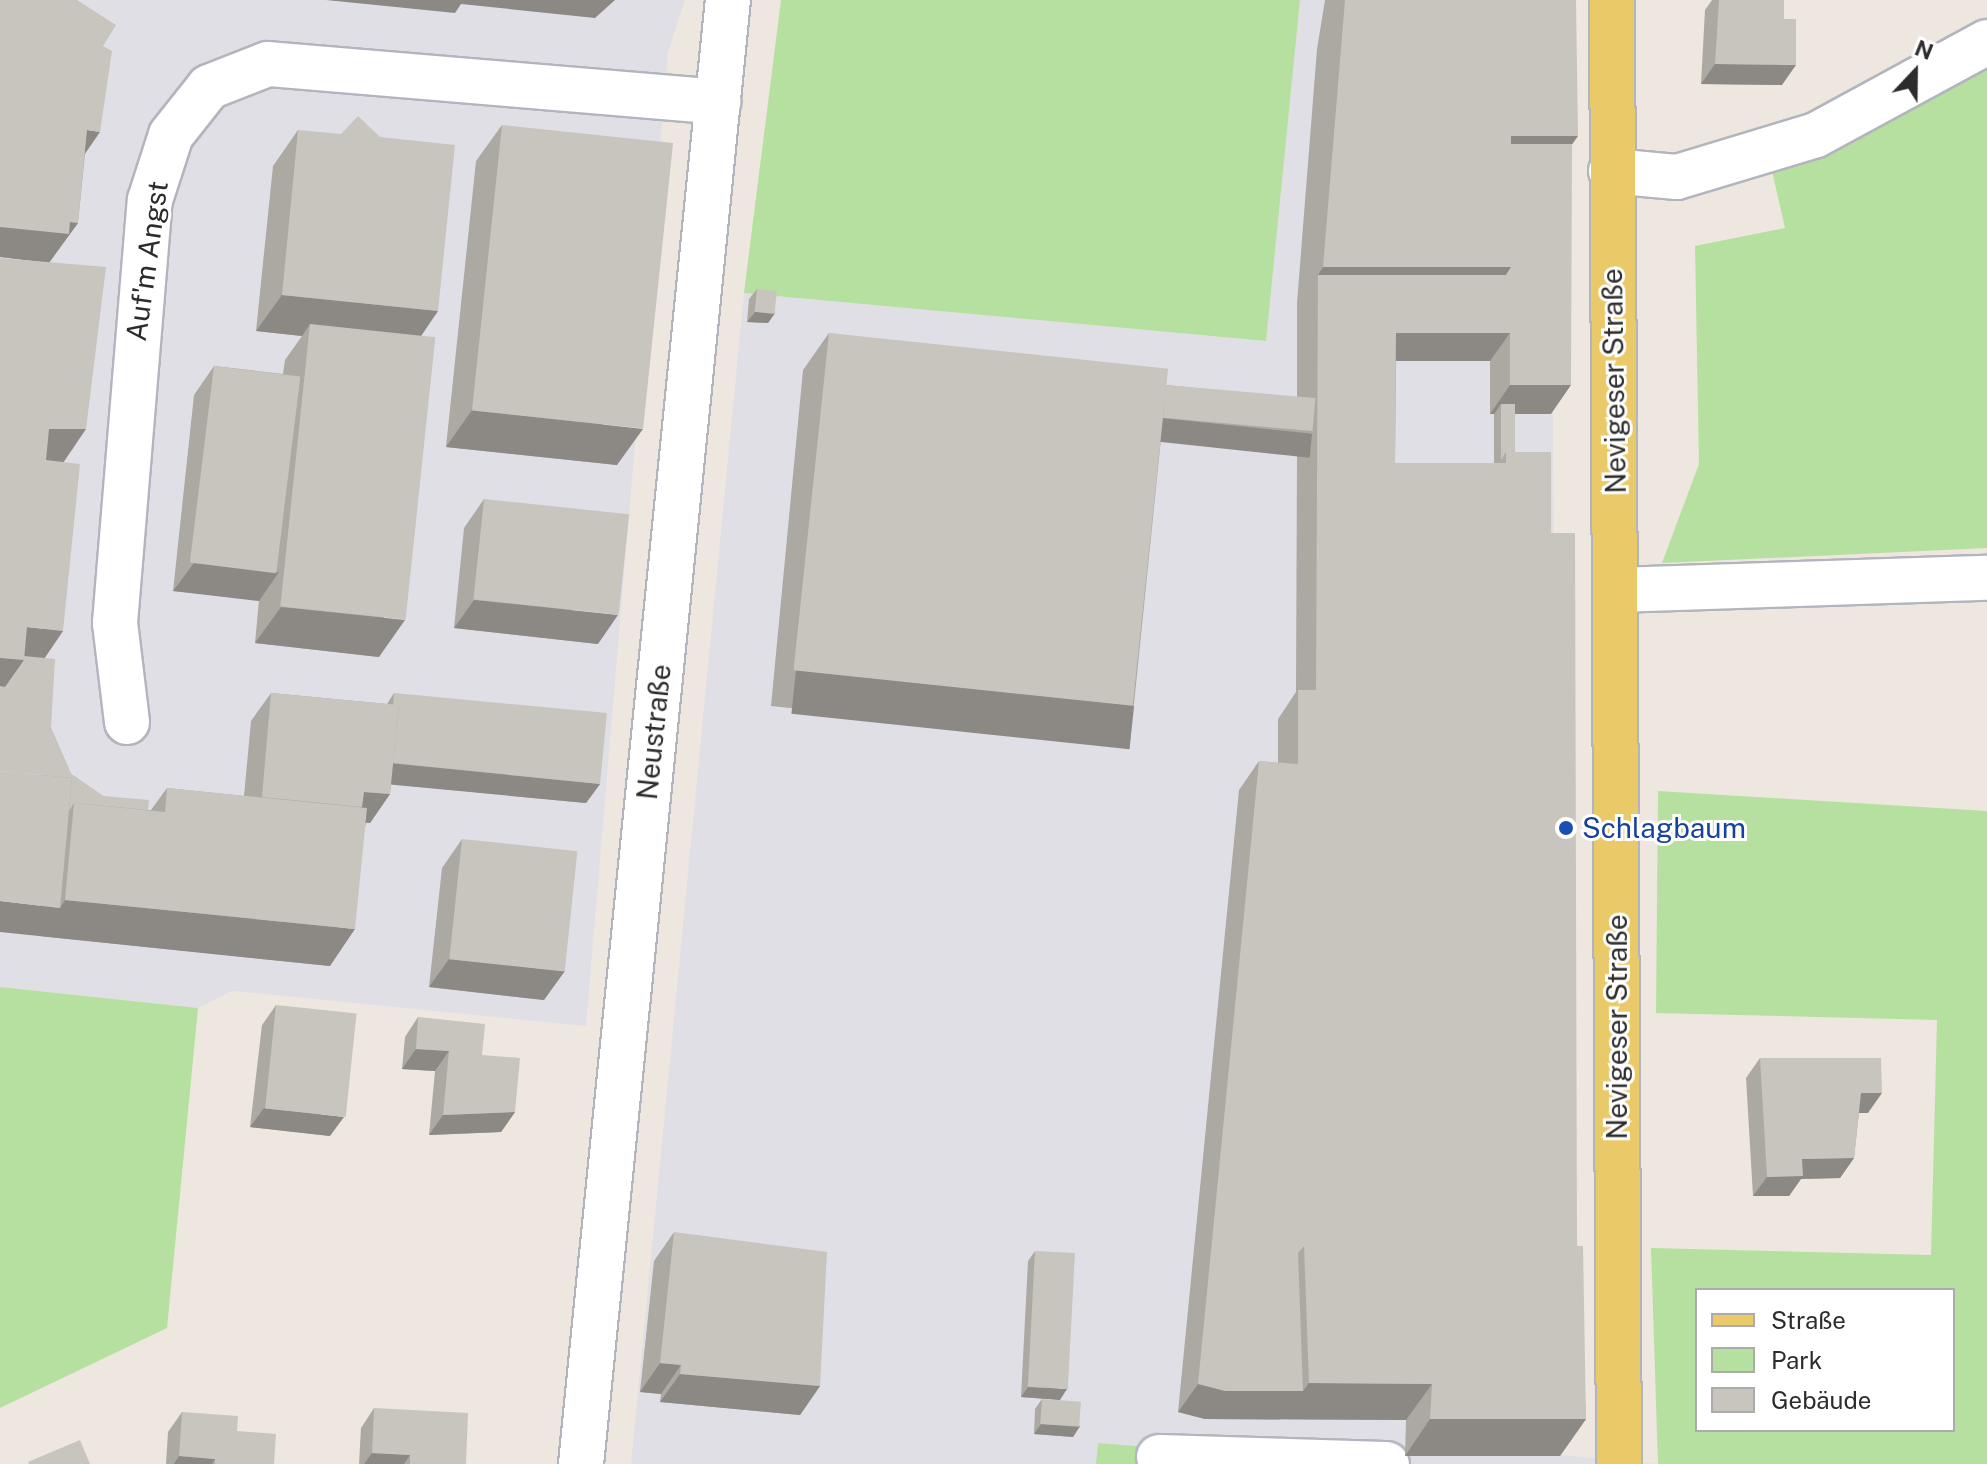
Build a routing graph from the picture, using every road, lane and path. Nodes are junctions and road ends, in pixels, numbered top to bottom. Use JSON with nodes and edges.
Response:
{"nodes":[{"id":1,"x":728,"y":0,"type":"edge"},
{"id":2,"x":1612,"y":0,"type":"edge"},
{"id":3,"x":1987,"y":42,"type":"edge"},
{"id":4,"x":718,"y":102,"type":"junction"},
{"id":5,"x":1611,"y":171,"type":"junction"},
{"id":6,"x":1987,"y":578,"type":"edge"},
{"id":7,"x":1616,"y":590,"type":"junction"},
{"id":8,"x":127,"y":722,"type":"dead end"},
{"id":9,"x":1159,"y":1457,"type":"dead end"},
{"id":10,"x":581,"y":1464,"type":"edge"},
{"id":11,"x":1387,"y":1464,"type":"edge"},
{"id":12,"x":1619,"y":1464,"type":"edge"}],
"edges":[{"from":1,"to":4,"type":"street","name":"Neustraße"},
{"from":2,"to":5,"type":"main road","name":"Nevigeser Straße"},
{"from":3,"to":5,"type":"street"},
{"from":4,"to":8,"type":"street","name":"Auf'm Angst"},
{"from":4,"to":10,"type":"street","name":"Neustraße"},
{"from":5,"to":7,"type":"main road","name":"Nevigeser Straße"},
{"from":6,"to":7,"type":"street"},
{"from":7,"to":12,"type":"main road","name":"Nevigeser Straße"},
{"from":9,"to":11,"type":"street"}]}
